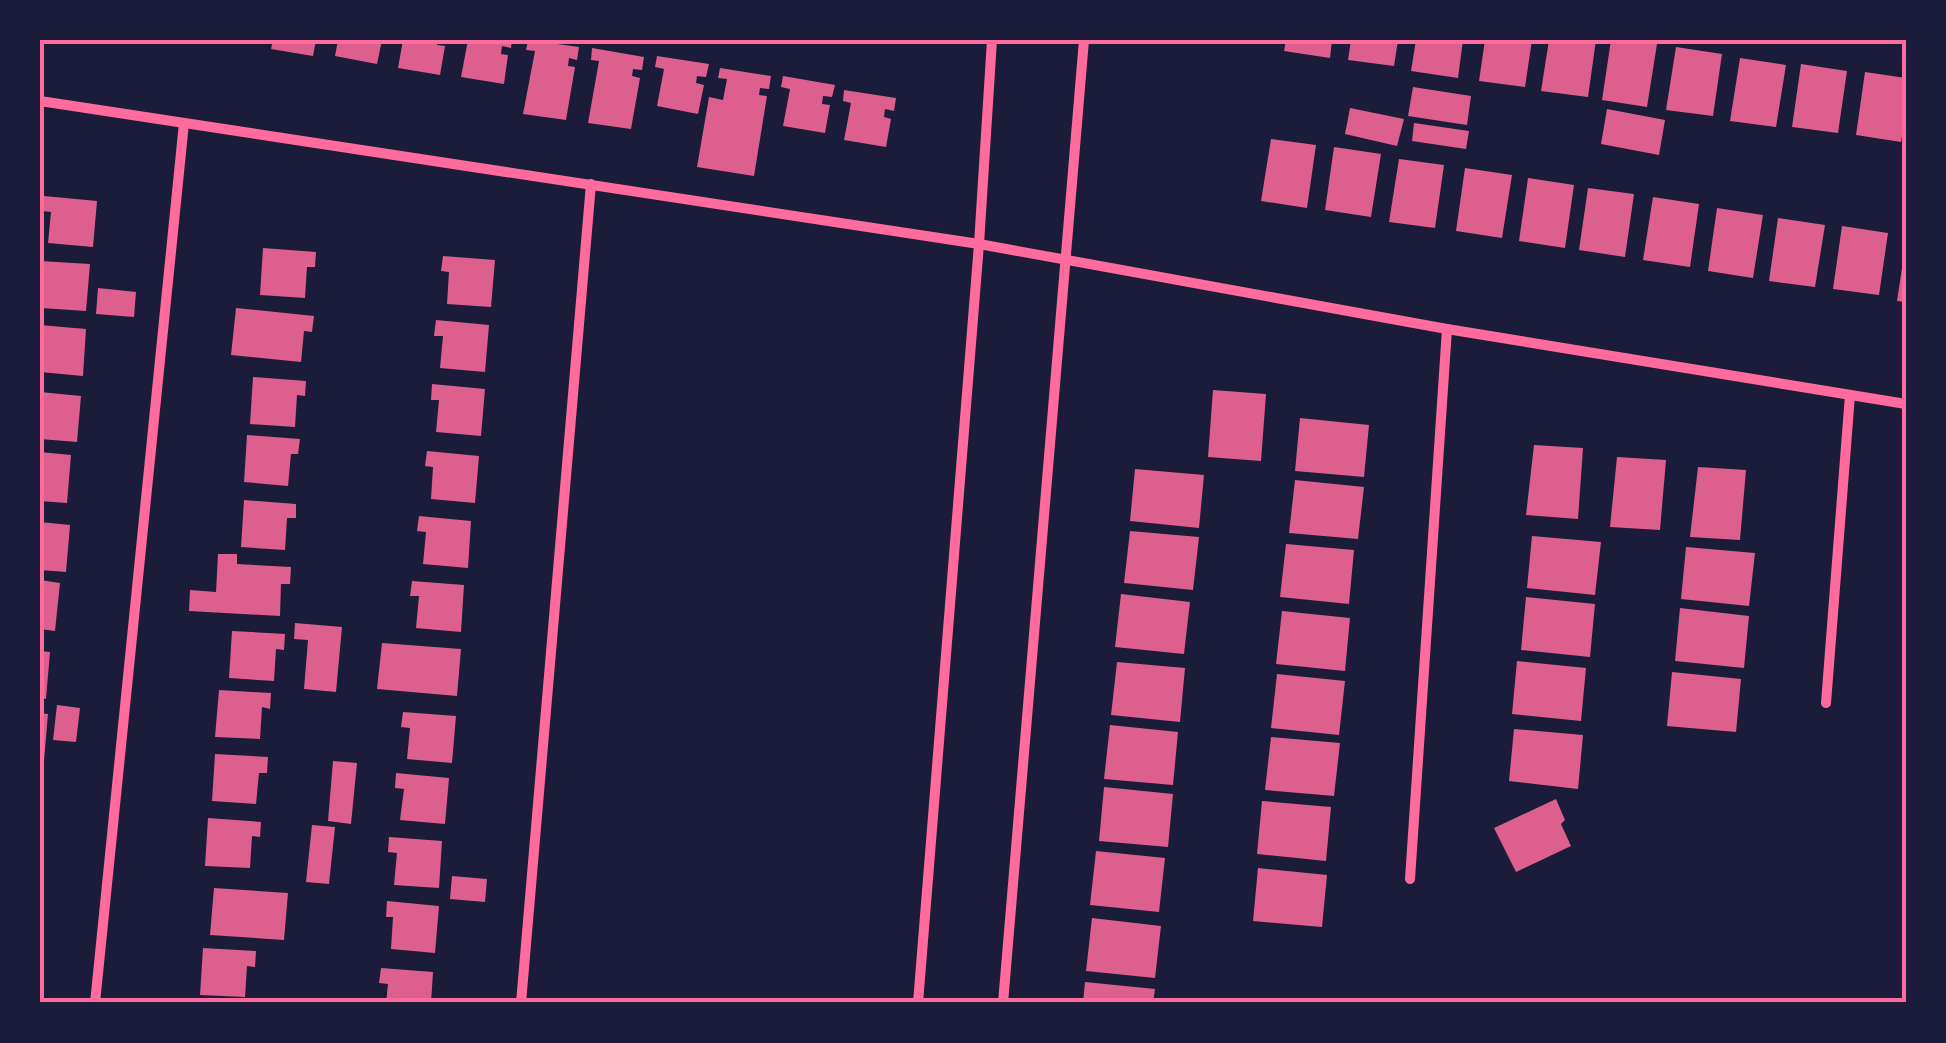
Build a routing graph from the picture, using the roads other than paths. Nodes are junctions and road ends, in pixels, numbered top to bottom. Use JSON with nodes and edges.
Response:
{"nodes":[{"id":1,"x":992,"y":40,"type":"edge"},
{"id":2,"x":1084,"y":40,"type":"edge"},
{"id":3,"x":40,"y":101,"type":"edge"},
{"id":4,"x":184,"y":123,"type":"junction"},
{"id":5,"x":591,"y":184,"type":"junction"},
{"id":6,"x":979,"y":244,"type":"junction"},
{"id":7,"x":1066,"y":261,"type":"junction"},
{"id":8,"x":1447,"y":329,"type":"junction"},
{"id":9,"x":1850,"y":395,"type":"junction"},
{"id":10,"x":1906,"y":404,"type":"edge"},
{"id":11,"x":1826,"y":703,"type":"dead end"},
{"id":12,"x":1410,"y":879,"type":"dead end"},
{"id":13,"x":95,"y":1003,"type":"edge"},
{"id":14,"x":521,"y":1003,"type":"edge"},
{"id":15,"x":918,"y":1003,"type":"edge"},
{"id":16,"x":1003,"y":1003,"type":"edge"}],
"edges":[{"from":1,"to":6,"type":"street"},
{"from":2,"to":7,"type":"street"},
{"from":3,"to":4,"type":"street"},
{"from":4,"to":5,"type":"street"},
{"from":4,"to":13,"type":"street"},
{"from":5,"to":6,"type":"street"},
{"from":5,"to":14,"type":"street"},
{"from":6,"to":7,"type":"street"},
{"from":6,"to":15,"type":"street"},
{"from":7,"to":8,"type":"street"},
{"from":7,"to":16,"type":"street"},
{"from":8,"to":9,"type":"street"},
{"from":8,"to":12,"type":"street"},
{"from":9,"to":10,"type":"street"},
{"from":9,"to":11,"type":"street"}]}
